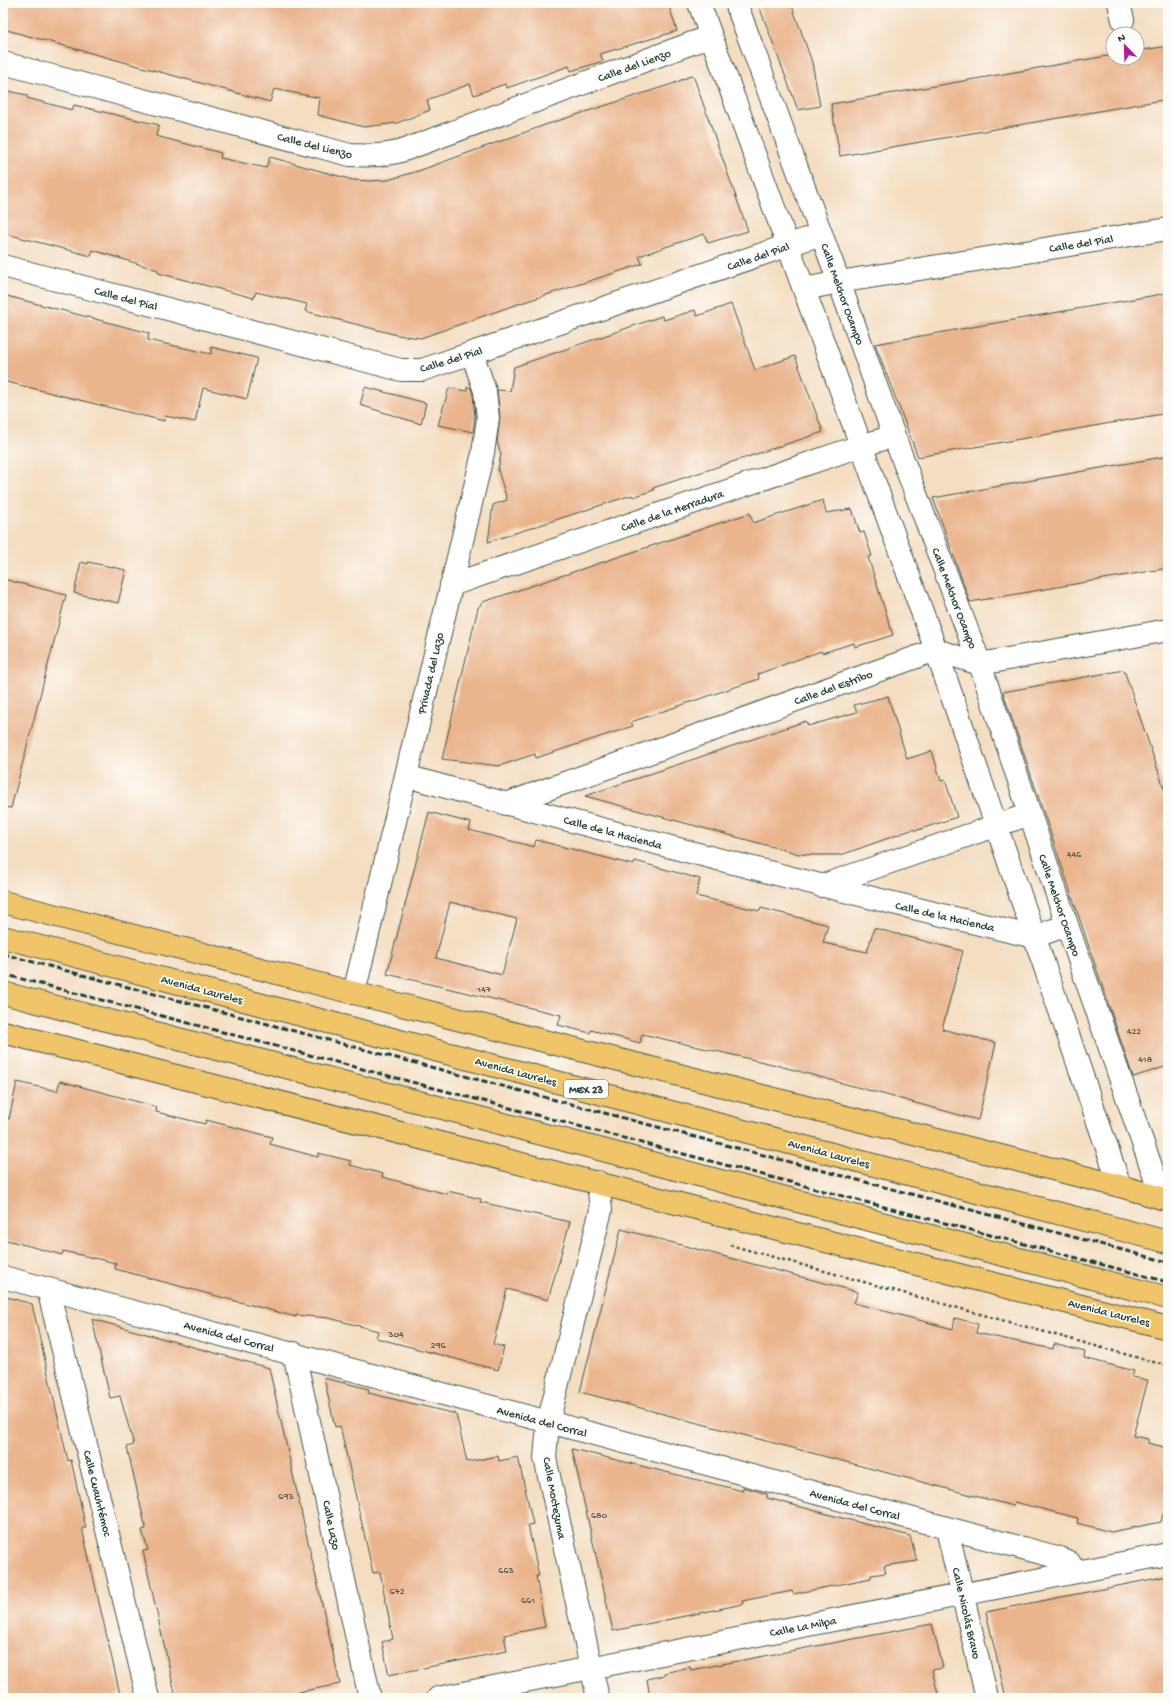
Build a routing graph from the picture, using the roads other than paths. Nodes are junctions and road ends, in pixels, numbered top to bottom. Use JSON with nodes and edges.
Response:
{"nodes":[{"id":1,"x":699,"y":3,"type":"edge"},
{"id":2,"x":736,"y":3,"type":"edge"},
{"id":3,"x":712,"y":36,"type":"junction"},
{"id":4,"x":3,"y":63,"type":"edge"},
{"id":5,"x":1168,"y":229,"type":"edge"},
{"id":6,"x":821,"y":234,"type":"junction"},
{"id":7,"x":788,"y":246,"type":"junction"},
{"id":8,"x":3,"y":266,"type":"edge"},
{"id":9,"x":839,"y":282,"type":"junction"},
{"id":10,"x":805,"y":289,"type":"junction"},
{"id":11,"x":472,"y":353,"type":"junction"},
{"id":12,"x":894,"y":436,"type":"junction"},
{"id":13,"x":860,"y":446,"type":"junction"},
{"id":14,"x":451,"y":585,"type":"junction"},
{"id":15,"x":1167,"y":632,"type":"edge"},
{"id":16,"x":936,"y":650,"type":"junction"},
{"id":17,"x":980,"y":664,"type":"junction"},
{"id":18,"x":406,"y":776,"type":"junction"},
{"id":19,"x":506,"y":804,"type":"junction"},
{"id":20,"x":1030,"y":814,"type":"junction"},
{"id":21,"x":996,"y":826,"type":"junction"},
{"id":22,"x":821,"y":886,"type":"junction"},
{"id":23,"x":3,"y":902,"type":"edge"},
{"id":24,"x":1067,"y":925,"type":"junction"},
{"id":25,"x":3,"y":936,"type":"edge"},
{"id":26,"x":1034,"y":937,"type":"junction"},
{"id":27,"x":354,"y":993,"type":"junction"},
{"id":28,"x":3,"y":994,"type":"edge"},
{"id":29,"x":3,"y":1032,"type":"edge"},
{"id":30,"x":598,"y":1182,"type":"junction"},
{"id":31,"x":1120,"y":1186,"type":"junction"},
{"id":32,"x":1165,"y":1199,"type":"edge"},
{"id":33,"x":1168,"y":1242,"type":"edge"},
{"id":34,"x":3,"y":1277,"type":"edge"},
{"id":35,"x":48,"y":1288,"type":"junction"},
{"id":36,"x":1168,"y":1298,"type":"edge"},
{"id":37,"x":1168,"y":1328,"type":"edge"},
{"id":38,"x":294,"y":1353,"type":"junction"},
{"id":39,"x":548,"y":1422,"type":"junction"},
{"id":40,"x":946,"y":1529,"type":"junction"},
{"id":41,"x":1168,"y":1554,"type":"edge"},
{"id":42,"x":1075,"y":1572,"type":"junction"},
{"id":43,"x":962,"y":1595,"type":"junction"},
{"id":44,"x":592,"y":1668,"type":"junction"},
{"id":45,"x":148,"y":1698,"type":"edge"},
{"id":46,"x":370,"y":1698,"type":"edge"},
{"id":47,"x":438,"y":1698,"type":"edge"},
{"id":48,"x":598,"y":1698,"type":"edge"},
{"id":49,"x":986,"y":1698,"type":"edge"}],
"edges":[{"from":1,"to":3,"type":"street"},
{"from":2,"to":6,"type":"street","name":"Calle Melchor Ocampo"},
{"from":3,"to":4,"type":"street","name":"Calle del Lienzo"},
{"from":3,"to":7,"type":"street"},
{"from":5,"to":9,"type":"street","name":"Calle del Pial"},
{"from":6,"to":7,"type":"street","name":"Calle del Pial"},
{"from":6,"to":9,"type":"street","name":"Calle Melchor Ocampo"},
{"from":7,"to":10,"type":"street"},
{"from":7,"to":11,"type":"street","name":"Calle del Pial"},
{"from":8,"to":11,"type":"street","name":"Calle del Pial"},
{"from":9,"to":10,"type":"street","name":"Calle del Pial"},
{"from":9,"to":12,"type":"street","name":"Calle Melchor Ocampo"},
{"from":10,"to":13,"type":"street"},
{"from":11,"to":14,"type":"street","name":"Privada del Lazo"},
{"from":12,"to":13,"type":"street","name":"Calle de la Herradura"},
{"from":12,"to":17,"type":"street","name":"Calle Melchor Ocampo"},
{"from":13,"to":14,"type":"street","name":"Calle de la Herradura"},
{"from":13,"to":16,"type":"street"},
{"from":14,"to":18,"type":"street","name":"Privada del Lazo"},
{"from":15,"to":17,"type":"street"},
{"from":16,"to":17,"type":"street"},
{"from":16,"to":19,"type":"street","name":"Calle del Estribo"},
{"from":16,"to":21,"type":"street"},
{"from":17,"to":20,"type":"street","name":"Calle Melchor Ocampo"},
{"from":18,"to":19,"type":"street","name":"Calle de la Hacienda"},
{"from":18,"to":27,"type":"street","name":"Privada del Lazo"},
{"from":19,"to":22,"type":"street","name":"Calle de la Hacienda"},
{"from":20,"to":21,"type":"street"},
{"from":20,"to":24,"type":"street","name":"Calle Melchor Ocampo"},
{"from":21,"to":22,"type":"street"},
{"from":21,"to":26,"type":"street"},
{"from":22,"to":26,"type":"street","name":"Calle de la Hacienda"},
{"from":23,"to":27,"type":"main road"},
{"from":24,"to":26,"type":"street"},
{"from":24,"to":32,"type":"street","name":"Calle Melchor Ocampo"},
{"from":25,"to":33,"type":"main road","name":"Avenida Laureles","number":"MEX 23"},
{"from":26,"to":31,"type":"street"},
{"from":27,"to":31,"type":"main road"},
{"from":28,"to":36,"type":"main road"},
{"from":29,"to":30,"type":"main road","name":"Avenida Laureles"},
{"from":30,"to":37,"type":"main road","name":"Avenida Laureles"},
{"from":30,"to":39,"type":"street","name":"Calle Moctezuma"},
{"from":31,"to":32,"type":"main road"},
{"from":34,"to":35,"type":"street","name":"Avenida del Corral"},
{"from":35,"to":38,"type":"street","name":"Avenida del Corral"},
{"from":35,"to":45,"type":"street","name":"Calle Cuauhtémoc"},
{"from":38,"to":39,"type":"street","name":"Avenida del Corral"},
{"from":38,"to":46,"type":"street","name":"Calle Lazo"},
{"from":39,"to":40,"type":"street","name":"Avenida del Corral"},
{"from":39,"to":44,"type":"street","name":"Calle Moctezuma"},
{"from":40,"to":42,"type":"street","name":"Avenida del Corral"},
{"from":40,"to":43,"type":"street","name":"Calle Nicolás Bravo"},
{"from":41,"to":42,"type":"street","name":"Calle La Milpa"},
{"from":42,"to":43,"type":"street","name":"Calle La Milpa"},
{"from":43,"to":44,"type":"street","name":"Calle La Milpa"},
{"from":43,"to":49,"type":"street","name":"Calle Nicolás Bravo"},
{"from":44,"to":47,"type":"street","name":"Calle La Milpa"},
{"from":44,"to":48,"type":"street","name":"Calle Moctezuma"}]}
